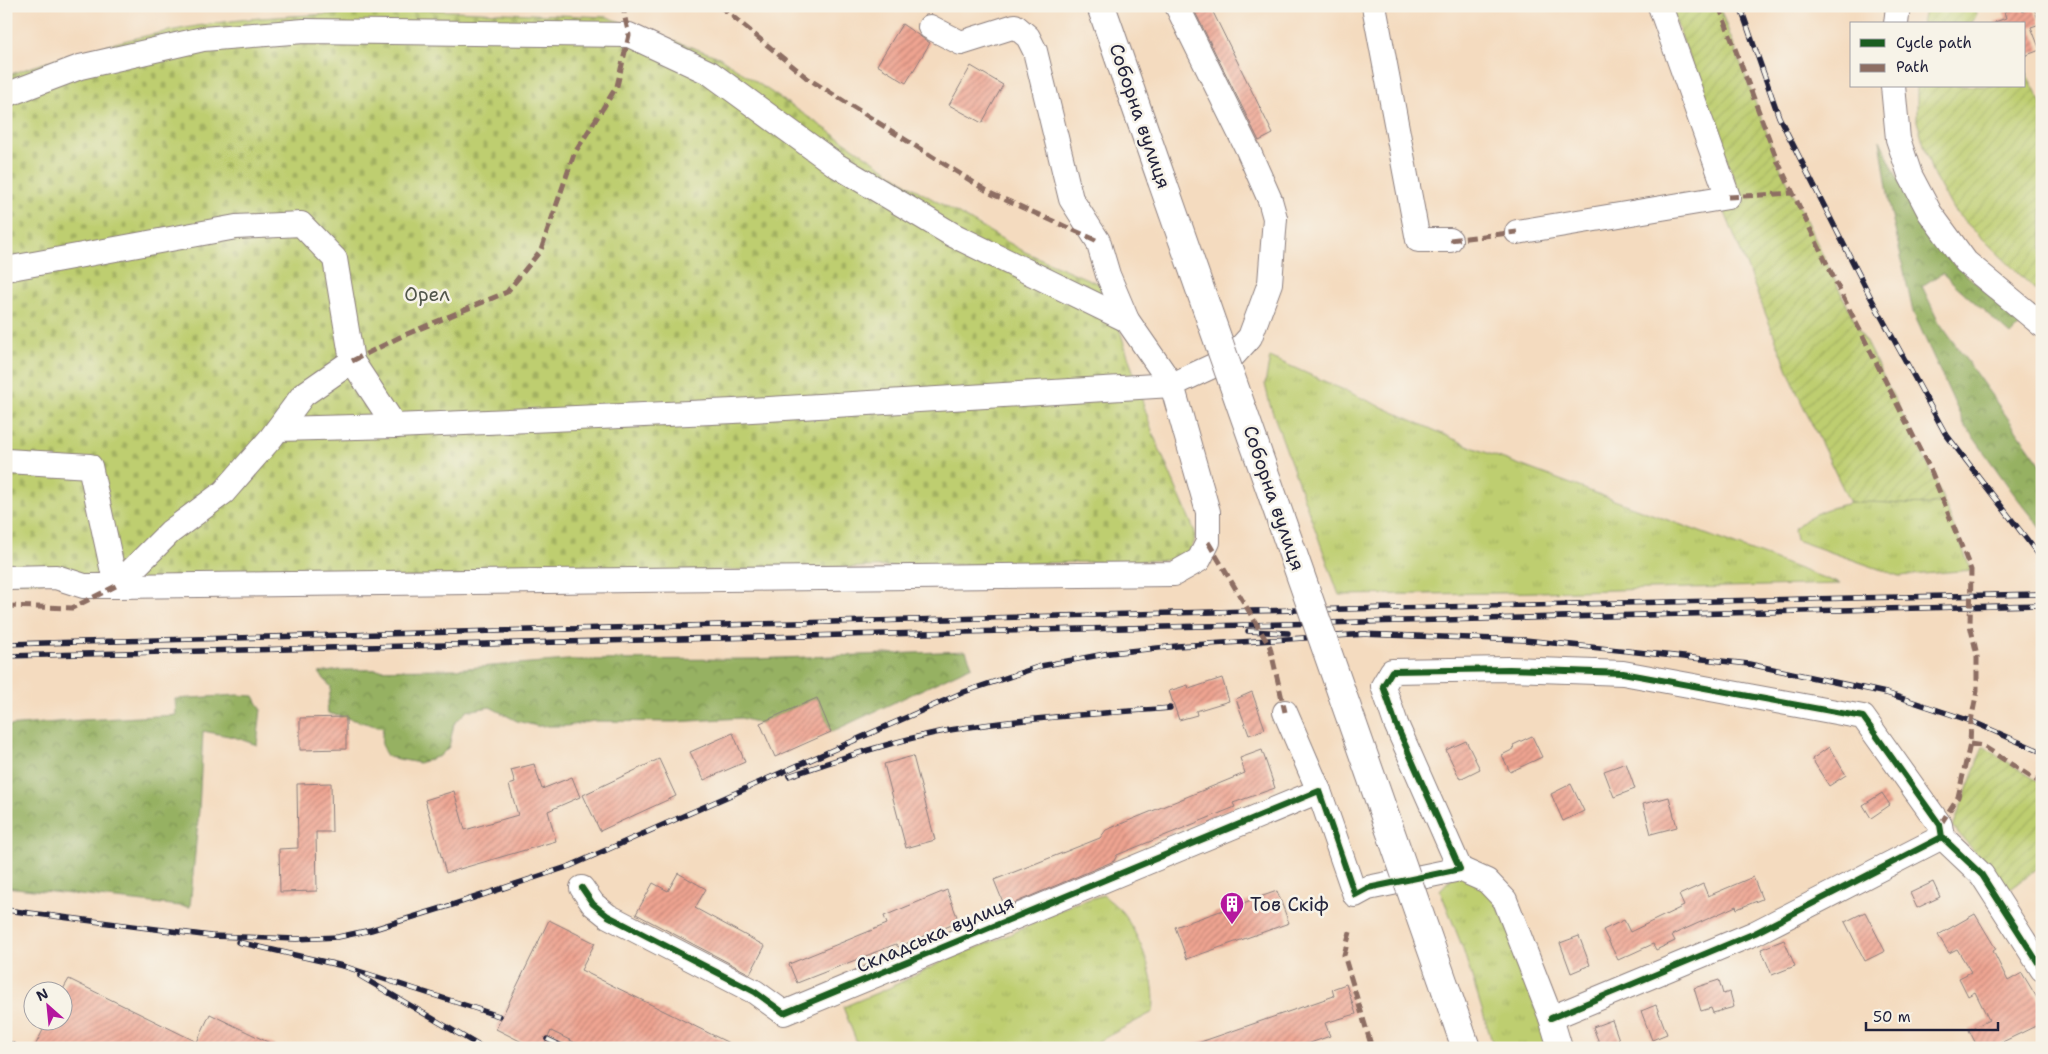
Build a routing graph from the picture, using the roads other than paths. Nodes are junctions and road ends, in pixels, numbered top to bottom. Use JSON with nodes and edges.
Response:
{"nodes":[{"id":1,"x":1101,"y":6,"type":"edge"},
{"id":2,"x":1177,"y":6,"type":"edge"},
{"id":3,"x":1374,"y":6,"type":"edge"},
{"id":4,"x":1660,"y":6,"type":"edge"},
{"id":5,"x":1898,"y":6,"type":"edge"},
{"id":6,"x":1896,"y":22,"type":"edge"},
{"id":7,"x":930,"y":27,"type":"dead end"},
{"id":8,"x":1893,"y":88,"type":"edge"},
{"id":9,"x":6,"y":96,"type":"edge"},
{"id":10,"x":1518,"y":232,"type":"dead end"},
{"id":11,"x":1450,"y":240,"type":"dead end"},
{"id":12,"x":6,"y":269,"type":"edge"},
{"id":13,"x":1127,"y":320,"type":"junction"},
{"id":14,"x":2042,"y":325,"type":"edge"},
{"id":15,"x":352,"y":360,"type":"junction"},
{"id":16,"x":1172,"y":385,"type":"junction"},
{"id":17,"x":395,"y":426,"type":"junction"},
{"id":18,"x":278,"y":429,"type":"junction"},
{"id":19,"x":6,"y":460,"type":"edge"},
{"id":20,"x":6,"y":578,"type":"edge"},
{"id":21,"x":116,"y":586,"type":"junction"},
{"id":22,"x":1285,"y":712,"type":"dead end"},
{"id":23,"x":1319,"y":791,"type":"junction"},
{"id":24,"x":1942,"y":836,"type":"junction"},
{"id":25,"x":1460,"y":869,"type":"junction"},
{"id":26,"x":582,"y":888,"type":"dead end"},
{"id":27,"x":2042,"y":969,"type":"edge"},
{"id":28,"x":1552,"y":1018,"type":"junction"},
{"id":29,"x":1466,"y":1048,"type":"edge"},
{"id":30,"x":1560,"y":1048,"type":"edge"}],
"edges":[{"from":1,"to":29,"type":"main road","name":"Соборна вулиця","bridge":true},
{"from":2,"to":16,"type":"street"},
{"from":3,"to":11,"type":"street"},
{"from":4,"to":10,"type":"street"},
{"from":5,"to":6,"type":"street"},
{"from":7,"to":13,"type":"street"},
{"from":8,"to":14,"type":"street"},
{"from":9,"to":13,"type":"street"},
{"from":12,"to":15,"type":"street"},
{"from":13,"to":16,"type":"street"},
{"from":15,"to":17,"type":"street"},
{"from":15,"to":18,"type":"street"},
{"from":16,"to":17,"type":"street"},
{"from":16,"to":21,"type":"street"},
{"from":17,"to":18,"type":"street"},
{"from":18,"to":21,"type":"street"},
{"from":19,"to":21,"type":"street"},
{"from":20,"to":21,"type":"street"},
{"from":22,"to":23,"type":"street"},
{"from":23,"to":25,"type":"street"},
{"from":23,"to":26,"type":"street","name":"Складська вулиця"},
{"from":24,"to":25,"type":"street"},
{"from":24,"to":27,"type":"street"},
{"from":24,"to":28,"type":"street"},
{"from":25,"to":28,"type":"street"},
{"from":28,"to":30,"type":"street"}]}
